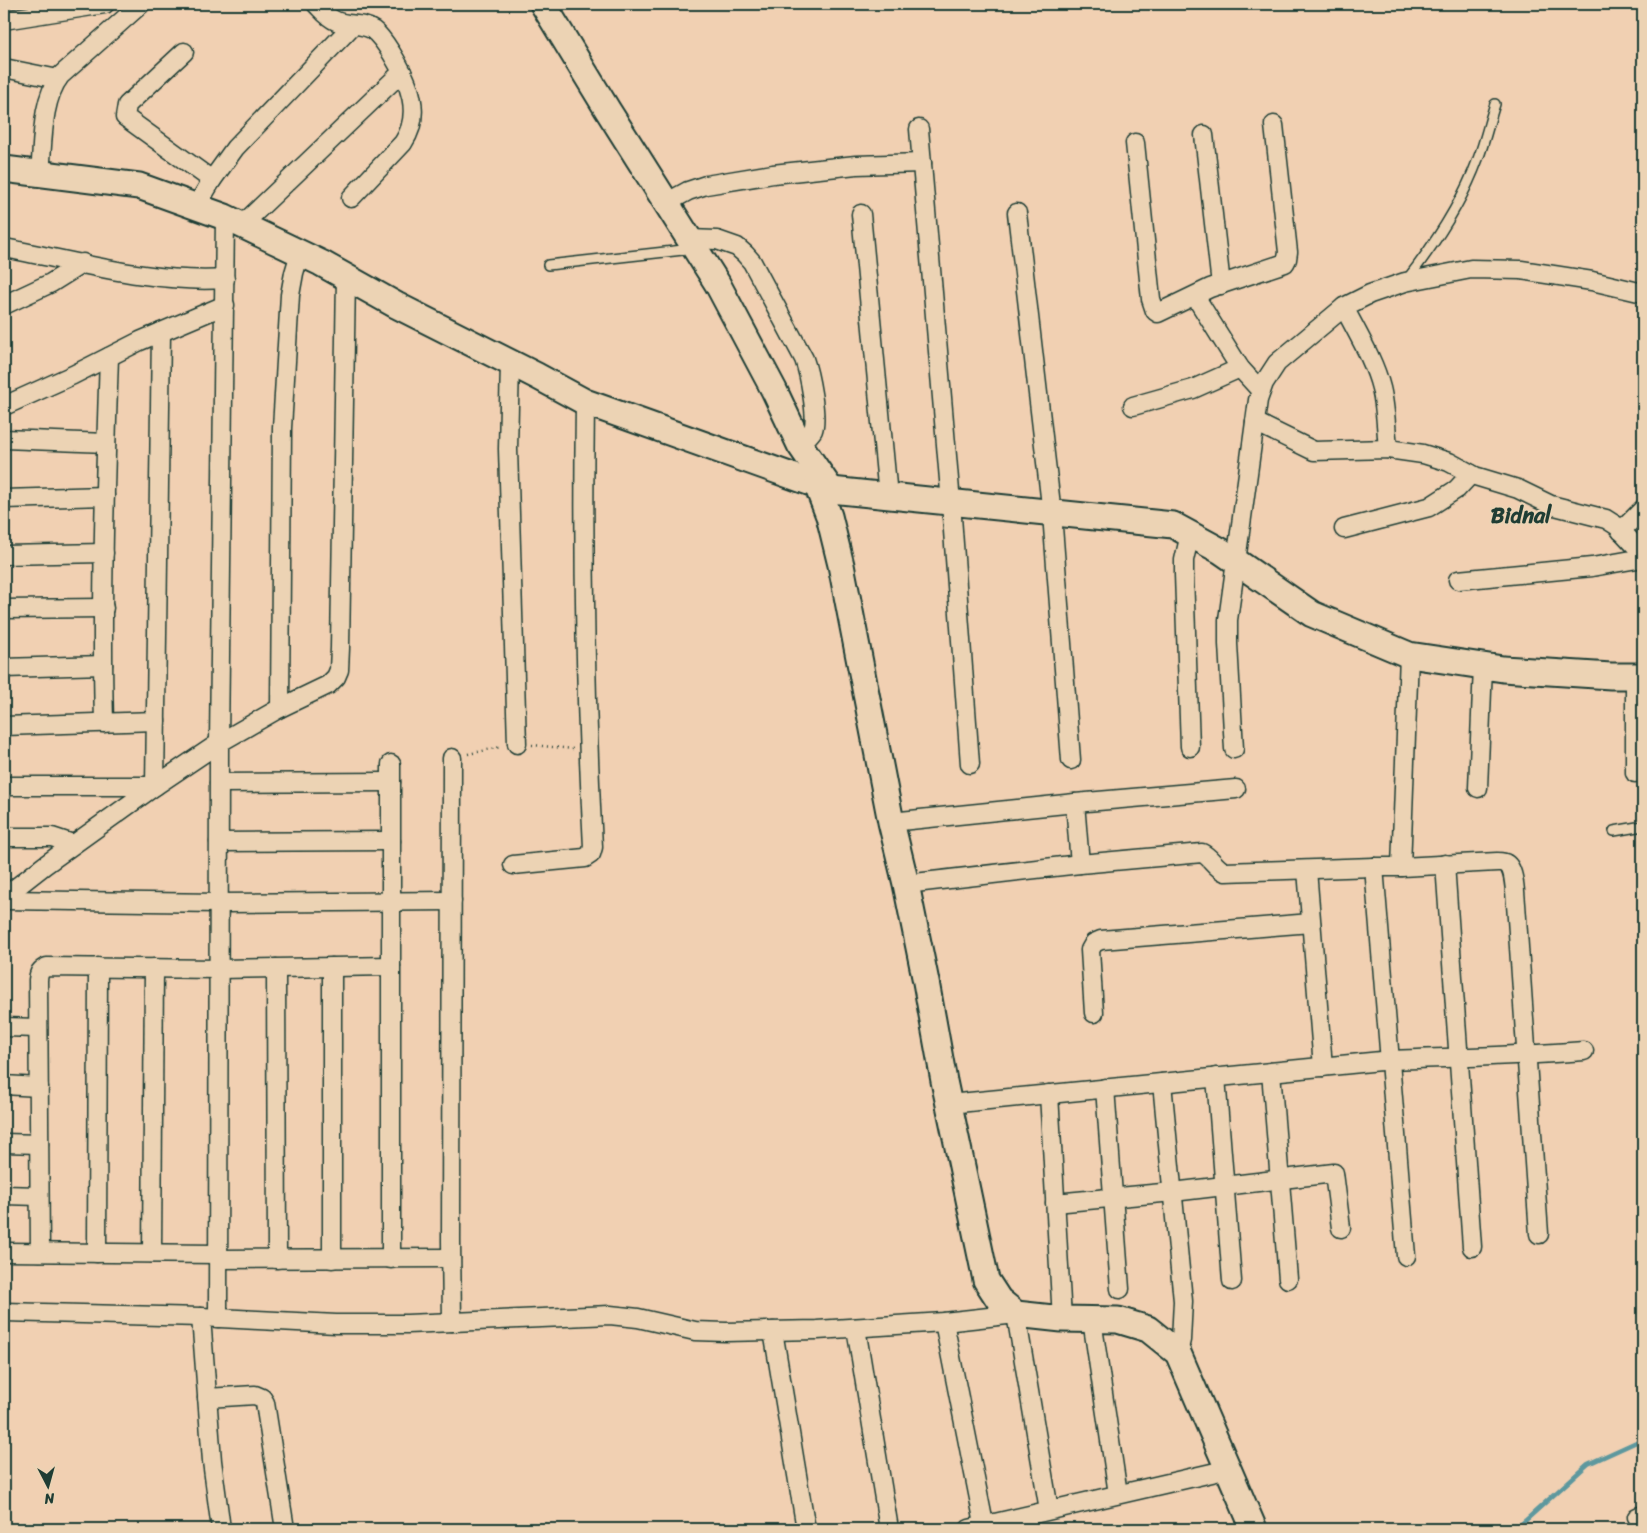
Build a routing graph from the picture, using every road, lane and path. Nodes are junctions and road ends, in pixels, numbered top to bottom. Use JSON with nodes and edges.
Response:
{"nodes":[{"id":1,"x":105,"y":4,"type":"edge"},
{"id":2,"x":316,"y":4,"type":"edge"},
{"id":3,"x":543,"y":4,"type":"edge"},
{"id":4,"x":134,"y":5,"type":"edge"},
{"id":5,"x":4,"y":20,"type":"edge"},
{"id":6,"x":353,"y":25,"type":"junction"},
{"id":7,"x":184,"y":52,"type":"dead end"},
{"id":8,"x":4,"y":68,"type":"edge"},
{"id":9,"x":402,"y":72,"type":"junction"},
{"id":10,"x":58,"y":79,"type":"junction"},
{"id":11,"x":1495,"y":104,"type":"dead end"},
{"id":12,"x":1274,"y":125,"type":"dead end"},
{"id":13,"x":919,"y":129,"type":"dead end"},
{"id":14,"x":1204,"y":135,"type":"dead end"},
{"id":15,"x":1135,"y":143,"type":"dead end"},
{"id":16,"x":922,"y":163,"type":"junction"},
{"id":17,"x":4,"y":169,"type":"edge"},
{"id":18,"x":40,"y":174,"type":"junction"},
{"id":19,"x":212,"y":180,"type":"junction"},
{"id":20,"x":351,"y":198,"type":"dead end"},
{"id":21,"x":666,"y":203,"type":"junction"},
{"id":22,"x":196,"y":207,"type":"junction"},
{"id":23,"x":1017,"y":213,"type":"dead end"},
{"id":24,"x":861,"y":214,"type":"dead end"},
{"id":25,"x":234,"y":221,"type":"junction"},
{"id":26,"x":692,"y":244,"type":"junction"},
{"id":27,"x":4,"y":248,"type":"edge"},
{"id":28,"x":300,"y":253,"type":"junction"},
{"id":29,"x":83,"y":263,"type":"junction"},
{"id":30,"x":548,"y":265,"type":"dead end"},
{"id":31,"x":346,"y":277,"type":"junction"},
{"id":32,"x":225,"y":278,"type":"junction"},
{"id":33,"x":1405,"y":282,"type":"junction"},
{"id":34,"x":1221,"y":284,"type":"junction"},
{"id":35,"x":1643,"y":293,"type":"edge"},
{"id":36,"x":1195,"y":296,"type":"junction"},
{"id":37,"x":4,"y":305,"type":"edge"},
{"id":38,"x":224,"y":305,"type":"junction"},
{"id":39,"x":1344,"y":307,"type":"junction"},
{"id":40,"x":162,"y":332,"type":"junction"},
{"id":41,"x":110,"y":356,"type":"junction"},
{"id":42,"x":510,"y":362,"type":"junction"},
{"id":43,"x":1240,"y":368,"type":"junction"},
{"id":44,"x":1261,"y":391,"type":"junction"},
{"id":45,"x":585,"y":402,"type":"junction"},
{"id":46,"x":4,"y":406,"type":"edge"},
{"id":47,"x":1133,"y":406,"type":"dead end"},
{"id":48,"x":1255,"y":422,"type":"junction"},
{"id":49,"x":4,"y":438,"type":"edge"},
{"id":50,"x":106,"y":443,"type":"junction"},
{"id":51,"x":800,"y":445,"type":"junction"},
{"id":52,"x":1388,"y":449,"type":"junction"},
{"id":53,"x":1471,"y":474,"type":"junction"},
{"id":54,"x":824,"y":487,"type":"junction"},
{"id":55,"x":105,"y":496,"type":"junction"},
{"id":56,"x":888,"y":496,"type":"junction"},
{"id":57,"x":4,"y":499,"type":"edge"},
{"id":58,"x":951,"y":503,"type":"junction"},
{"id":59,"x":1643,"y":509,"type":"edge"},
{"id":60,"x":1052,"y":514,"type":"junction"},
{"id":61,"x":1344,"y":529,"type":"dead end"},
{"id":62,"x":1621,"y":530,"type":"junction"},
{"id":63,"x":1190,"y":534,"type":"junction"},
{"id":64,"x":104,"y":553,"type":"junction"},
{"id":65,"x":4,"y":555,"type":"edge"},
{"id":66,"x":1643,"y":556,"type":"edge"},
{"id":67,"x":1236,"y":562,"type":"junction"},
{"id":68,"x":1458,"y":580,"type":"dead end"},
{"id":69,"x":104,"y":608,"type":"junction"},
{"id":70,"x":4,"y":609,"type":"edge"},
{"id":71,"x":1409,"y":655,"type":"junction"},
{"id":72,"x":103,"y":665,"type":"junction"},
{"id":73,"x":1483,"y":666,"type":"junction"},
{"id":74,"x":4,"y":668,"type":"edge"},
{"id":75,"x":1639,"y":676,"type":"edge"},
{"id":76,"x":280,"y":708,"type":"junction"},
{"id":77,"x":156,"y":721,"type":"junction"},
{"id":78,"x":104,"y":723,"type":"junction"},
{"id":79,"x":4,"y":726,"type":"edge"},
{"id":80,"x":219,"y":743,"type":"junction"},
{"id":81,"x":517,"y":744,"type":"dead end"},
{"id":82,"x":1190,"y":747,"type":"dead end"},
{"id":83,"x":1234,"y":748,"type":"dead end"},
{"id":84,"x":452,"y":758,"type":"dead end"},
{"id":85,"x":1071,"y":760,"type":"dead end"},
{"id":86,"x":391,"y":764,"type":"dead end"},
{"id":87,"x":970,"y":764,"type":"dead end"},
{"id":88,"x":1635,"y":773,"type":"dead end"},
{"id":89,"x":391,"y":782,"type":"junction"},
{"id":90,"x":220,"y":783,"type":"junction"},
{"id":91,"x":4,"y":786,"type":"edge"},
{"id":92,"x":155,"y":786,"type":"junction"},
{"id":93,"x":1478,"y":788,"type":"dead end"},
{"id":94,"x":1236,"y":789,"type":"dead end"},
{"id":95,"x":1076,"y":803,"type":"junction"},
{"id":96,"x":891,"y":822,"type":"junction"},
{"id":97,"x":1643,"y":826,"type":"edge"},
{"id":98,"x":1614,"y":831,"type":"dead end"},
{"id":99,"x":4,"y":837,"type":"edge"},
{"id":100,"x":391,"y":841,"type":"junction"},
{"id":101,"x":219,"y":842,"type":"junction"},
{"id":102,"x":73,"y":844,"type":"junction"},
{"id":103,"x":1080,"y":864,"type":"junction"},
{"id":104,"x":1445,"y":864,"type":"junction"},
{"id":105,"x":513,"y":865,"type":"dead end"},
{"id":106,"x":1402,"y":866,"type":"junction"},
{"id":107,"x":1374,"y":867,"type":"junction"},
{"id":108,"x":1307,"y":870,"type":"junction"},
{"id":109,"x":906,"y":884,"type":"junction"},
{"id":110,"x":4,"y":898,"type":"edge"},
{"id":111,"x":391,"y":901,"type":"junction"},
{"id":112,"x":452,"y":901,"type":"junction"},
{"id":113,"x":219,"y":904,"type":"junction"},
{"id":114,"x":1311,"y":923,"type":"junction"},
{"id":115,"x":391,"y":966,"type":"junction"},
{"id":116,"x":98,"y":967,"type":"junction"},
{"id":117,"x":332,"y":967,"type":"junction"},
{"id":118,"x":154,"y":968,"type":"junction"},
{"id":119,"x":276,"y":968,"type":"junction"},
{"id":120,"x":219,"y":969,"type":"junction"},
{"id":121,"x":1094,"y":1013,"type":"dead end"},
{"id":122,"x":4,"y":1027,"type":"edge"},
{"id":123,"x":38,"y":1028,"type":"junction"},
{"id":124,"x":1584,"y":1051,"type":"dead end"},
{"id":125,"x":1458,"y":1056,"type":"junction"},
{"id":126,"x":1526,"y":1056,"type":"junction"},
{"id":127,"x":1391,"y":1060,"type":"junction"},
{"id":128,"x":1323,"y":1067,"type":"junction"},
{"id":129,"x":1271,"y":1072,"type":"junction"},
{"id":130,"x":1216,"y":1077,"type":"junction"},
{"id":131,"x":1162,"y":1083,"type":"junction"},
{"id":132,"x":4,"y":1086,"type":"edge"},
{"id":133,"x":38,"y":1087,"type":"junction"},
{"id":134,"x":1106,"y":1088,"type":"junction"},
{"id":135,"x":1049,"y":1094,"type":"junction"},
{"id":136,"x":949,"y":1104,"type":"junction"},
{"id":137,"x":4,"y":1143,"type":"edge"},
{"id":138,"x":39,"y":1144,"type":"junction"},
{"id":139,"x":1279,"y":1180,"type":"junction"},
{"id":140,"x":1224,"y":1186,"type":"junction"},
{"id":141,"x":1172,"y":1192,"type":"junction"},
{"id":142,"x":4,"y":1195,"type":"edge"},
{"id":143,"x":39,"y":1196,"type":"junction"},
{"id":144,"x":1113,"y":1198,"type":"junction"},
{"id":145,"x":1055,"y":1203,"type":"junction"},
{"id":146,"x":1341,"y":1228,"type":"dead end"},
{"id":147,"x":1539,"y":1234,"type":"dead end"},
{"id":148,"x":1472,"y":1247,"type":"dead end"},
{"id":149,"x":4,"y":1252,"type":"edge"},
{"id":150,"x":40,"y":1252,"type":"junction"},
{"id":151,"x":97,"y":1252,"type":"junction"},
{"id":152,"x":152,"y":1253,"type":"junction"},
{"id":153,"x":1406,"y":1256,"type":"dead end"},
{"id":154,"x":218,"y":1257,"type":"junction"},
{"id":155,"x":451,"y":1258,"type":"junction"},
{"id":156,"x":276,"y":1259,"type":"junction"},
{"id":157,"x":332,"y":1259,"type":"junction"},
{"id":158,"x":391,"y":1259,"type":"junction"},
{"id":159,"x":1288,"y":1279,"type":"dead end"},
{"id":160,"x":1232,"y":1281,"type":"dead end"},
{"id":161,"x":1120,"y":1289,"type":"dead end"},
{"id":162,"x":4,"y":1312,"type":"edge"},
{"id":163,"x":1016,"y":1314,"type":"junction"},
{"id":164,"x":209,"y":1318,"type":"junction"},
{"id":165,"x":1062,"y":1319,"type":"junction"},
{"id":166,"x":1092,"y":1320,"type":"junction"},
{"id":167,"x":452,"y":1322,"type":"junction"},
{"id":168,"x":944,"y":1322,"type":"junction"},
{"id":169,"x":856,"y":1328,"type":"junction"},
{"id":170,"x":773,"y":1331,"type":"junction"},
{"id":171,"x":1178,"y":1353,"type":"junction"},
{"id":172,"x":207,"y":1398,"type":"junction"},
{"id":173,"x":1229,"y":1469,"type":"junction"},
{"id":174,"x":1118,"y":1494,"type":"junction"},
{"id":175,"x":1049,"y":1510,"type":"junction"},
{"id":176,"x":980,"y":1528,"type":"edge"},
{"id":177,"x":221,"y":1529,"type":"edge"},
{"id":178,"x":285,"y":1529,"type":"edge"},
{"id":179,"x":806,"y":1529,"type":"edge"},
{"id":180,"x":889,"y":1529,"type":"edge"},
{"id":181,"x":1254,"y":1529,"type":"edge"}],
"edges":[{"from":1,"to":5,"type":"street"},
{"from":2,"to":6,"type":"street"},
{"from":3,"to":21,"type":"main road"},
{"from":4,"to":10,"type":"street"},
{"from":6,"to":9,"type":"street"},
{"from":6,"to":19,"type":"street"},
{"from":7,"to":19,"type":"street"},
{"from":8,"to":10,"type":"street"},
{"from":9,"to":20,"type":"street"},
{"from":9,"to":25,"type":"street"},
{"from":10,"to":18,"type":"street"},
{"from":11,"to":33,"type":"lane"},
{"from":12,"to":34,"type":"street"},
{"from":13,"to":16,"type":"street"},
{"from":14,"to":34,"type":"street"},
{"from":15,"to":36,"type":"street"},
{"from":16,"to":21,"type":"street"},
{"from":16,"to":58,"type":"street"},
{"from":17,"to":18,"type":"main road"},
{"from":18,"to":22,"type":"main road"},
{"from":19,"to":22,"type":"street"},
{"from":21,"to":26,"type":"main road"},
{"from":22,"to":25,"type":"main road"},
{"from":23,"to":60,"type":"street"},
{"from":24,"to":56,"type":"street"},
{"from":25,"to":28,"type":"main road"},
{"from":25,"to":32,"type":"street"},
{"from":26,"to":30,"type":"lane"},
{"from":26,"to":51,"type":"main road"},
{"from":26,"to":51,"type":"street"},
{"from":27,"to":29,"type":"street"},
{"from":28,"to":31,"type":"main road"},
{"from":28,"to":76,"type":"street"},
{"from":29,"to":32,"type":"street"},
{"from":29,"to":37,"type":"street"},
{"from":31,"to":42,"type":"main road"},
{"from":31,"to":76,"type":"street"},
{"from":32,"to":38,"type":"street"},
{"from":33,"to":35,"type":"street"},
{"from":33,"to":39,"type":"street"},
{"from":34,"to":36,"type":"street"},
{"from":36,"to":43,"type":"street"},
{"from":38,"to":40,"type":"street"},
{"from":38,"to":80,"type":"street"},
{"from":39,"to":44,"type":"street"},
{"from":39,"to":52,"type":"street"},
{"from":40,"to":41,"type":"street"},
{"from":40,"to":77,"type":"street"},
{"from":41,"to":46,"type":"street"},
{"from":41,"to":50,"type":"street"},
{"from":42,"to":45,"type":"main road"},
{"from":42,"to":81,"type":"street"},
{"from":43,"to":44,"type":"street"},
{"from":43,"to":47,"type":"street"},
{"from":44,"to":48,"type":"street"},
{"from":45,"to":54,"type":"main road"},
{"from":45,"to":105,"type":"street"},
{"from":48,"to":52,"type":"street"},
{"from":48,"to":67,"type":"street"},
{"from":49,"to":50,"type":"street"},
{"from":50,"to":55,"type":"street"},
{"from":51,"to":54,"type":"main road"},
{"from":52,"to":53,"type":"street"},
{"from":53,"to":61,"type":"street"},
{"from":53,"to":62,"type":"street"},
{"from":54,"to":56,"type":"main road"},
{"from":54,"to":96,"type":"main road"},
{"from":55,"to":57,"type":"street"},
{"from":55,"to":64,"type":"street"},
{"from":56,"to":58,"type":"main road"},
{"from":58,"to":60,"type":"main road"},
{"from":58,"to":87,"type":"street"},
{"from":59,"to":62,"type":"street"},
{"from":60,"to":63,"type":"main road"},
{"from":60,"to":85,"type":"street"},
{"from":62,"to":66,"type":"street"},
{"from":63,"to":67,"type":"main road"},
{"from":63,"to":82,"type":"street"},
{"from":64,"to":65,"type":"street"},
{"from":64,"to":69,"type":"street"},
{"from":66,"to":68,"type":"street"},
{"from":67,"to":71,"type":"main road"},
{"from":67,"to":83,"type":"street"},
{"from":69,"to":70,"type":"street"},
{"from":69,"to":72,"type":"street"},
{"from":71,"to":73,"type":"main road"},
{"from":71,"to":106,"type":"street"},
{"from":72,"to":74,"type":"street"},
{"from":72,"to":78,"type":"street"},
{"from":73,"to":75,"type":"main road"},
{"from":73,"to":93,"type":"street"},
{"from":75,"to":88,"type":"street"},
{"from":76,"to":80,"type":"street"},
{"from":77,"to":78,"type":"street"},
{"from":77,"to":92,"type":"street"},
{"from":78,"to":79,"type":"street"},
{"from":80,"to":90,"type":"street"},
{"from":80,"to":92,"type":"street"},
{"from":84,"to":112,"type":"street"},
{"from":86,"to":89,"type":"street"},
{"from":89,"to":90,"type":"street"},
{"from":89,"to":100,"type":"street"},
{"from":90,"to":101,"type":"street"},
{"from":91,"to":92,"type":"street"},
{"from":92,"to":102,"type":"street"},
{"from":94,"to":95,"type":"street"},
{"from":95,"to":96,"type":"street"},
{"from":95,"to":103,"type":"street"},
{"from":96,"to":109,"type":"main road"},
{"from":97,"to":98,"type":"lane"},
{"from":99,"to":102,"type":"street"},
{"from":100,"to":101,"type":"street"},
{"from":100,"to":111,"type":"street"},
{"from":101,"to":113,"type":"street"},
{"from":102,"to":110,"type":"street"},
{"from":103,"to":108,"type":"street"},
{"from":103,"to":109,"type":"street"},
{"from":104,"to":106,"type":"street"},
{"from":104,"to":125,"type":"street"},
{"from":104,"to":126,"type":"street"},
{"from":106,"to":107,"type":"street"},
{"from":107,"to":108,"type":"street"},
{"from":107,"to":127,"type":"street"},
{"from":108,"to":114,"type":"street"},
{"from":109,"to":136,"type":"main road"},
{"from":110,"to":113,"type":"street"},
{"from":111,"to":112,"type":"street"},
{"from":111,"to":113,"type":"street"},
{"from":111,"to":115,"type":"street"},
{"from":112,"to":155,"type":"street"},
{"from":113,"to":120,"type":"street"},
{"from":114,"to":121,"type":"street"},
{"from":114,"to":128,"type":"street"},
{"from":115,"to":117,"type":"street"},
{"from":115,"to":158,"type":"street"},
{"from":116,"to":118,"type":"street"},
{"from":116,"to":123,"type":"street"},
{"from":116,"to":151,"type":"street"},
{"from":117,"to":119,"type":"street"},
{"from":117,"to":157,"type":"street"},
{"from":118,"to":120,"type":"street"},
{"from":118,"to":152,"type":"street"},
{"from":119,"to":120,"type":"street"},
{"from":119,"to":156,"type":"street"},
{"from":120,"to":154,"type":"street"},
{"from":122,"to":123,"type":"street"},
{"from":123,"to":133,"type":"street"},
{"from":124,"to":126,"type":"street"},
{"from":125,"to":126,"type":"street"},
{"from":125,"to":127,"type":"street"},
{"from":125,"to":148,"type":"street"},
{"from":126,"to":147,"type":"street"},
{"from":127,"to":128,"type":"street"},
{"from":127,"to":153,"type":"street"},
{"from":128,"to":129,"type":"street"},
{"from":129,"to":130,"type":"street"},
{"from":129,"to":139,"type":"street"},
{"from":130,"to":131,"type":"street"},
{"from":130,"to":140,"type":"street"},
{"from":131,"to":134,"type":"street"},
{"from":131,"to":141,"type":"street"},
{"from":132,"to":133,"type":"street"},
{"from":133,"to":138,"type":"street"},
{"from":134,"to":135,"type":"street"},
{"from":134,"to":144,"type":"street"},
{"from":135,"to":136,"type":"street"},
{"from":135,"to":145,"type":"street"},
{"from":136,"to":163,"type":"main road"},
{"from":137,"to":138,"type":"street"},
{"from":138,"to":143,"type":"street"},
{"from":139,"to":140,"type":"street"},
{"from":139,"to":146,"type":"street"},
{"from":139,"to":159,"type":"street"},
{"from":140,"to":141,"type":"street"},
{"from":140,"to":160,"type":"street"},
{"from":141,"to":144,"type":"street"},
{"from":141,"to":171,"type":"street"},
{"from":142,"to":143,"type":"street"},
{"from":143,"to":150,"type":"street"},
{"from":144,"to":145,"type":"street"},
{"from":144,"to":161,"type":"street"},
{"from":145,"to":165,"type":"street"},
{"from":149,"to":150,"type":"street"},
{"from":150,"to":151,"type":"street"},
{"from":151,"to":152,"type":"street"},
{"from":152,"to":154,"type":"street"},
{"from":154,"to":156,"type":"street"},
{"from":154,"to":164,"type":"street"},
{"from":155,"to":158,"type":"street"},
{"from":155,"to":167,"type":"street"},
{"from":156,"to":157,"type":"street"},
{"from":157,"to":158,"type":"street"},
{"from":162,"to":164,"type":"street"},
{"from":163,"to":165,"type":"main road"},
{"from":163,"to":168,"type":"street"},
{"from":163,"to":175,"type":"street"},
{"from":164,"to":167,"type":"street"},
{"from":164,"to":172,"type":"street"},
{"from":165,"to":166,"type":"main road"},
{"from":166,"to":171,"type":"main road"},
{"from":166,"to":174,"type":"street"},
{"from":167,"to":170,"type":"street"},
{"from":168,"to":169,"type":"street"},
{"from":168,"to":176,"type":"street"},
{"from":169,"to":170,"type":"street"},
{"from":169,"to":180,"type":"street"},
{"from":170,"to":179,"type":"street"},
{"from":171,"to":173,"type":"main road"},
{"from":172,"to":177,"type":"street"},
{"from":172,"to":178,"type":"street"},
{"from":173,"to":174,"type":"street"},
{"from":173,"to":181,"type":"main road"},
{"from":174,"to":175,"type":"street"},
{"from":175,"to":176,"type":"street"}]}
